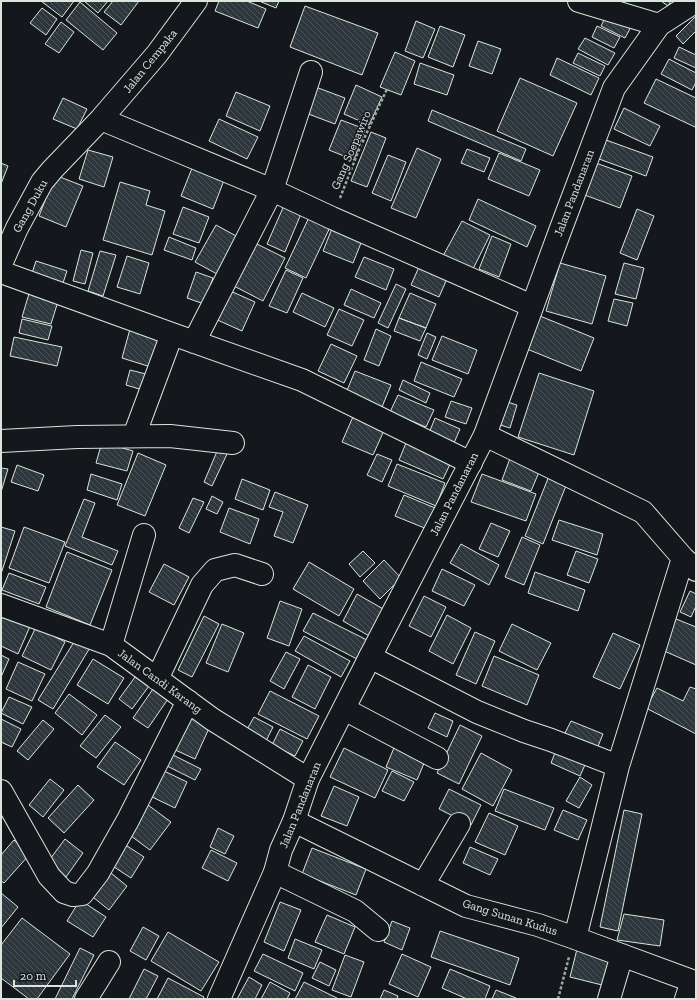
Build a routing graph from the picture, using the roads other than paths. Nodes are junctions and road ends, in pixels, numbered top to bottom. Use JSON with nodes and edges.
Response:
{"nodes":[{"id":1,"x":196,"y":1,"type":"edge"},
{"id":2,"x":579,"y":1,"type":"edge"},
{"id":3,"x":696,"y":1,"type":"edge"},
{"id":4,"x":660,"y":25,"type":"junction"},
{"id":5,"x":311,"y":72,"type":"dead end"},
{"id":6,"x":101,"y":119,"type":"junction"},
{"id":7,"x":272,"y":190,"type":"junction"},
{"id":8,"x":1,"y":264,"type":"edge"},
{"id":9,"x":1,"y":272,"type":"edge"},
{"id":10,"x":532,"y":306,"type":"junction"},
{"id":11,"x":172,"y":334,"type":"junction"},
{"id":12,"x":194,"y":342,"type":"junction"},
{"id":13,"x":485,"y":435,"type":"junction"},
{"id":14,"x":134,"y":436,"type":"junction"},
{"id":15,"x":1,"y":440,"type":"edge"},
{"id":16,"x":233,"y":443,"type":"dead end"},
{"id":17,"x":471,"y":463,"type":"junction"},
{"id":18,"x":144,"y":535,"type":"dead end"},
{"id":19,"x":690,"y":564,"type":"edge"},
{"id":20,"x":262,"y":574,"type":"dead end"},
{"id":21,"x":1,"y":605,"type":"edge"},
{"id":22,"x":111,"y":645,"type":"junction"},
{"id":23,"x":370,"y":657,"type":"junction"},
{"id":24,"x":157,"y":679,"type":"junction"},
{"id":25,"x":188,"y":701,"type":"junction"},
{"id":26,"x":344,"y":709,"type":"junction"},
{"id":27,"x":437,"y":758,"type":"dead end"},
{"id":28,"x":618,"y":766,"type":"junction"},
{"id":29,"x":308,"y":779,"type":"junction"},
{"id":30,"x":1,"y":791,"type":"edge"},
{"id":31,"x":294,"y":821,"type":"junction"},
{"id":32,"x":459,"y":824,"type":"dead end"},
{"id":33,"x":275,"y":872,"type":"junction"},
{"id":34,"x":423,"y":885,"type":"junction"},
{"id":35,"x":378,"y":930,"type":"dead end"},
{"id":36,"x":575,"y":938,"type":"junction"},
{"id":37,"x":622,"y":955,"type":"junction"},
{"id":38,"x":109,"y":962,"type":"dead end"},
{"id":39,"x":692,"y":986,"type":"edge"},
{"id":40,"x":86,"y":999,"type":"edge"},
{"id":41,"x":219,"y":999,"type":"edge"},
{"id":42,"x":609,"y":999,"type":"edge"}],
"edges":[{"from":1,"to":6,"type":"street","name":"Jalan Cempaka"},
{"from":2,"to":4,"type":"street"},
{"from":3,"to":4,"type":"street","name":"Jalan Pandanaran"},
{"from":4,"to":10,"type":"street","name":"Jalan Pandanaran"},
{"from":5,"to":7,"type":"street"},
{"from":6,"to":7,"type":"street"},
{"from":6,"to":8,"type":"street","name":"Gang Duku"},
{"from":7,"to":10,"type":"street"},
{"from":7,"to":12,"type":"street"},
{"from":9,"to":11,"type":"street"},
{"from":10,"to":13,"type":"street","name":"Jalan Pandanaran"},
{"from":11,"to":12,"type":"street"},
{"from":11,"to":14,"type":"street"},
{"from":12,"to":17,"type":"street"},
{"from":13,"to":17,"type":"street","name":"Jalan Pandanaran"},
{"from":13,"to":19,"type":"street"},
{"from":14,"to":15,"type":"street"},
{"from":14,"to":16,"type":"street"},
{"from":17,"to":23,"type":"street","name":"Jalan Pandanaran"},
{"from":18,"to":22,"type":"street"},
{"from":19,"to":28,"type":"street"},
{"from":20,"to":24,"type":"street"},
{"from":21,"to":22,"type":"street","name":"Jalan Candi Karang"},
{"from":22,"to":24,"type":"street","name":"Jalan Candi Karang"},
{"from":23,"to":26,"type":"street","name":"Jalan Pandanaran"},
{"from":23,"to":28,"type":"street"},
{"from":24,"to":25,"type":"street","name":"Jalan Candi Karang"},
{"from":25,"to":29,"type":"street","name":"Jalan Candi Karang"},
{"from":25,"to":30,"type":"street"},
{"from":26,"to":27,"type":"street"},
{"from":26,"to":29,"type":"street","name":"Jalan Pandanaran"},
{"from":28,"to":36,"type":"street"},
{"from":29,"to":31,"type":"street","name":"Jalan Pandanaran"},
{"from":31,"to":33,"type":"street","name":"Jalan Pandanaran"},
{"from":31,"to":34,"type":"street","name":"Gang Sunan Kudus"},
{"from":32,"to":34,"type":"street"},
{"from":33,"to":35,"type":"street"},
{"from":33,"to":41,"type":"street","name":"Jalan Pandanaran"},
{"from":34,"to":36,"type":"street","name":"Gang Sunan Kudus"},
{"from":36,"to":37,"type":"street","name":"Gang Sunan Kudus"},
{"from":37,"to":39,"type":"street","name":"Gang Sunan Kudus"},
{"from":37,"to":42,"type":"street"},
{"from":38,"to":40,"type":"street"}]}
